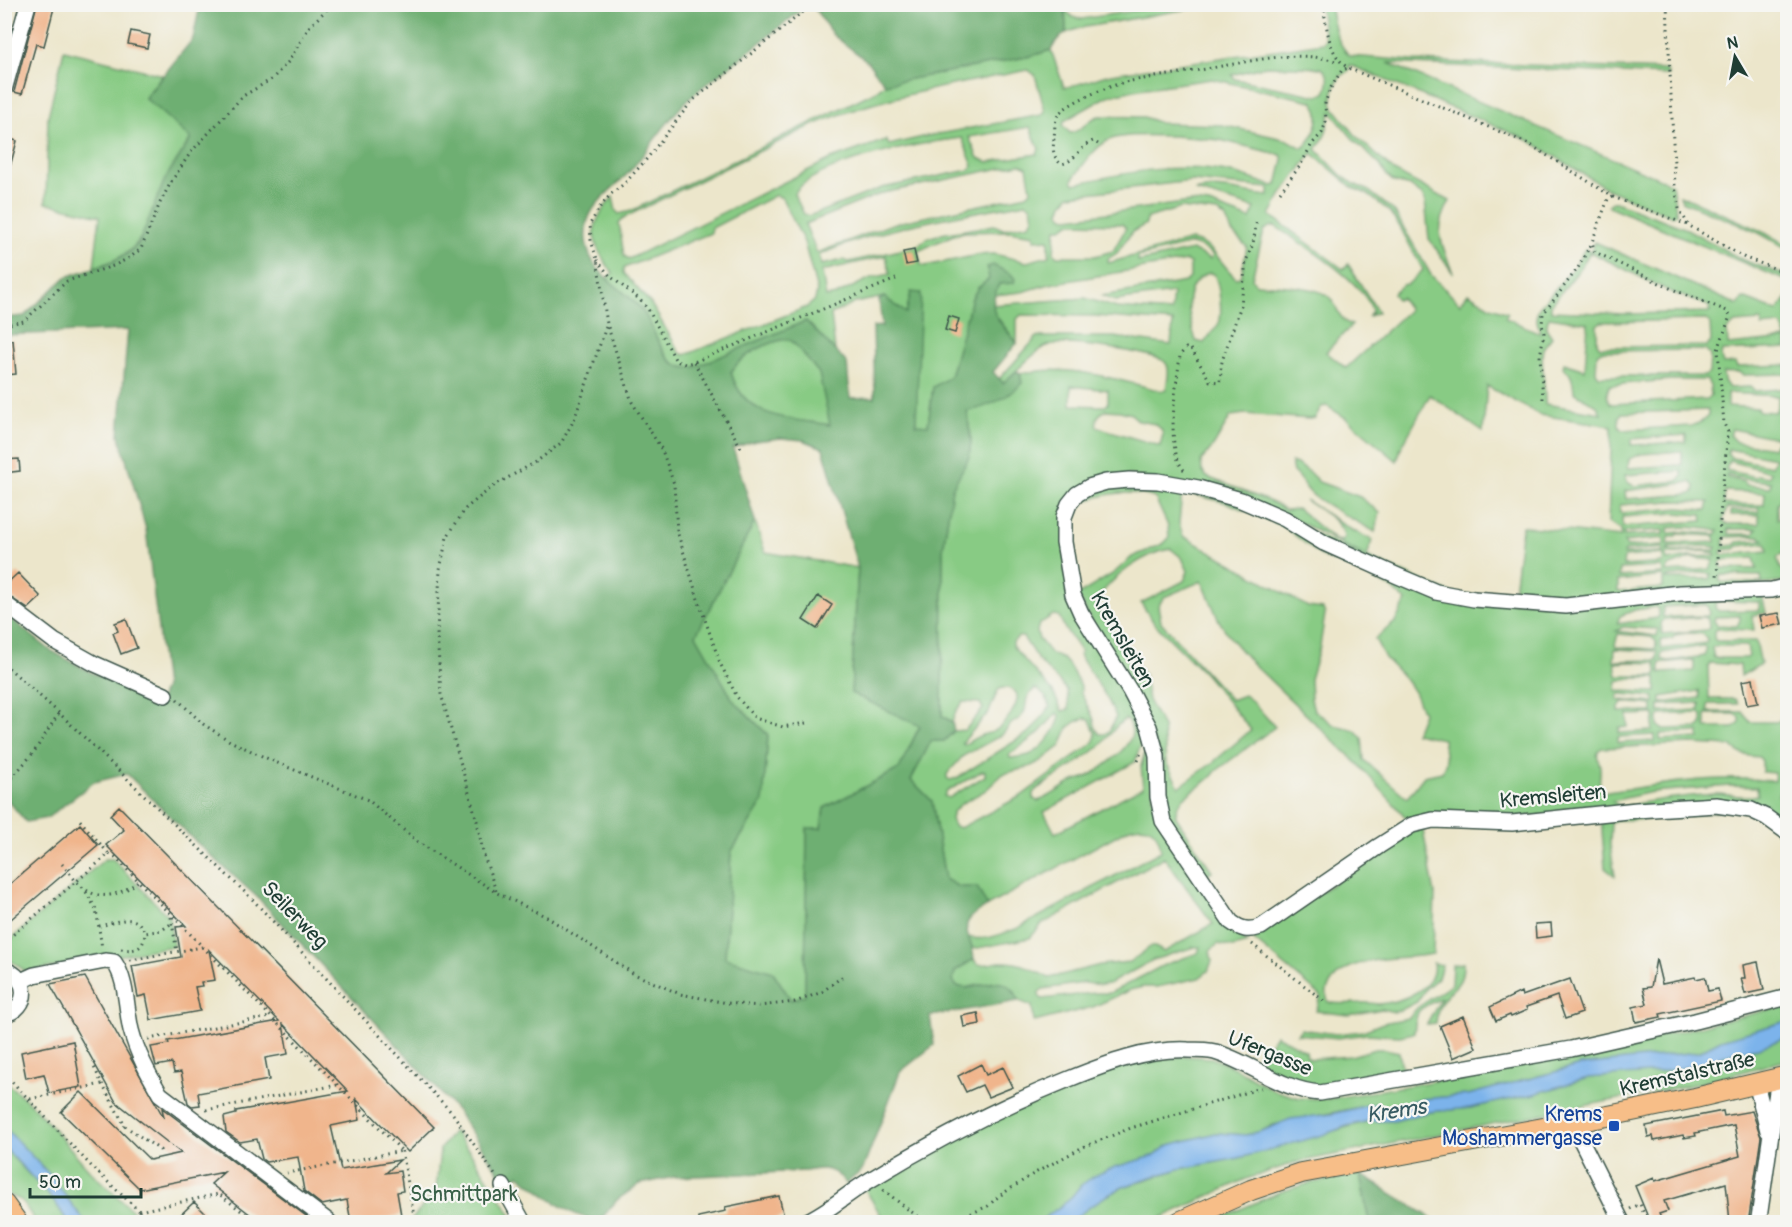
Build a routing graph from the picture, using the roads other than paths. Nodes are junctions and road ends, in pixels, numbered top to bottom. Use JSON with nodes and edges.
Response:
{"nodes":[{"id":1,"x":26,"y":4,"type":"edge"},
{"id":2,"x":4,"y":46,"type":"edge"},
{"id":3,"x":4,"y":90,"type":"edge"},
{"id":4,"x":1788,"y":586,"type":"edge"},
{"id":5,"x":4,"y":603,"type":"edge"},
{"id":6,"x":165,"y":695,"type":"road end"},
{"id":7,"x":1788,"y":834,"type":"edge"},
{"id":8,"x":4,"y":970,"type":"edge"},
{"id":9,"x":21,"y":981,"type":"junction"},
{"id":10,"x":1788,"y":997,"type":"edge"},
{"id":11,"x":4,"y":1014,"type":"edge"},
{"id":12,"x":1784,"y":1077,"type":"edge"},
{"id":13,"x":1756,"y":1083,"type":"junction"},
{"id":14,"x":1576,"y":1122,"type":"junction"},
{"id":15,"x":1771,"y":1140,"type":"junction"},
{"id":16,"x":503,"y":1186,"type":"road end"},
{"id":17,"x":4,"y":1204,"type":"edge"},
{"id":18,"x":1759,"y":1218,"type":"dead end"},
{"id":19,"x":1620,"y":1219,"type":"edge"},
{"id":20,"x":17,"y":1222,"type":"edge"},
{"id":21,"x":329,"y":1222,"type":"edge"},
{"id":22,"x":523,"y":1222,"type":"edge"},
{"id":23,"x":805,"y":1222,"type":"edge"},
{"id":24,"x":1179,"y":1222,"type":"edge"}],
"edges":[{"from":1,"to":2,"type":"street"},
{"from":1,"to":3,"type":"street"},
{"from":4,"to":7,"type":"street","name":"Kremsleiten"},
{"from":5,"to":6,"type":"street"},
{"from":8,"to":9,"type":"street"},
{"from":9,"to":11,"type":"street"},
{"from":9,"to":21,"type":"street"},
{"from":10,"to":23,"type":"street","name":"Ufergasse"},
{"from":12,"to":13,"type":"main road","name":"Kremstalstraße"},
{"from":12,"to":15,"type":"street"},
{"from":13,"to":14,"type":"main road","name":"Kremstalstraße"},
{"from":13,"to":15,"type":"street"},
{"from":14,"to":19,"type":"street"},
{"from":14,"to":24,"type":"main road","name":"Kremstalstraße"},
{"from":15,"to":18,"type":"street"},
{"from":16,"to":22,"type":"street"},
{"from":17,"to":20,"type":"main road"}]}
